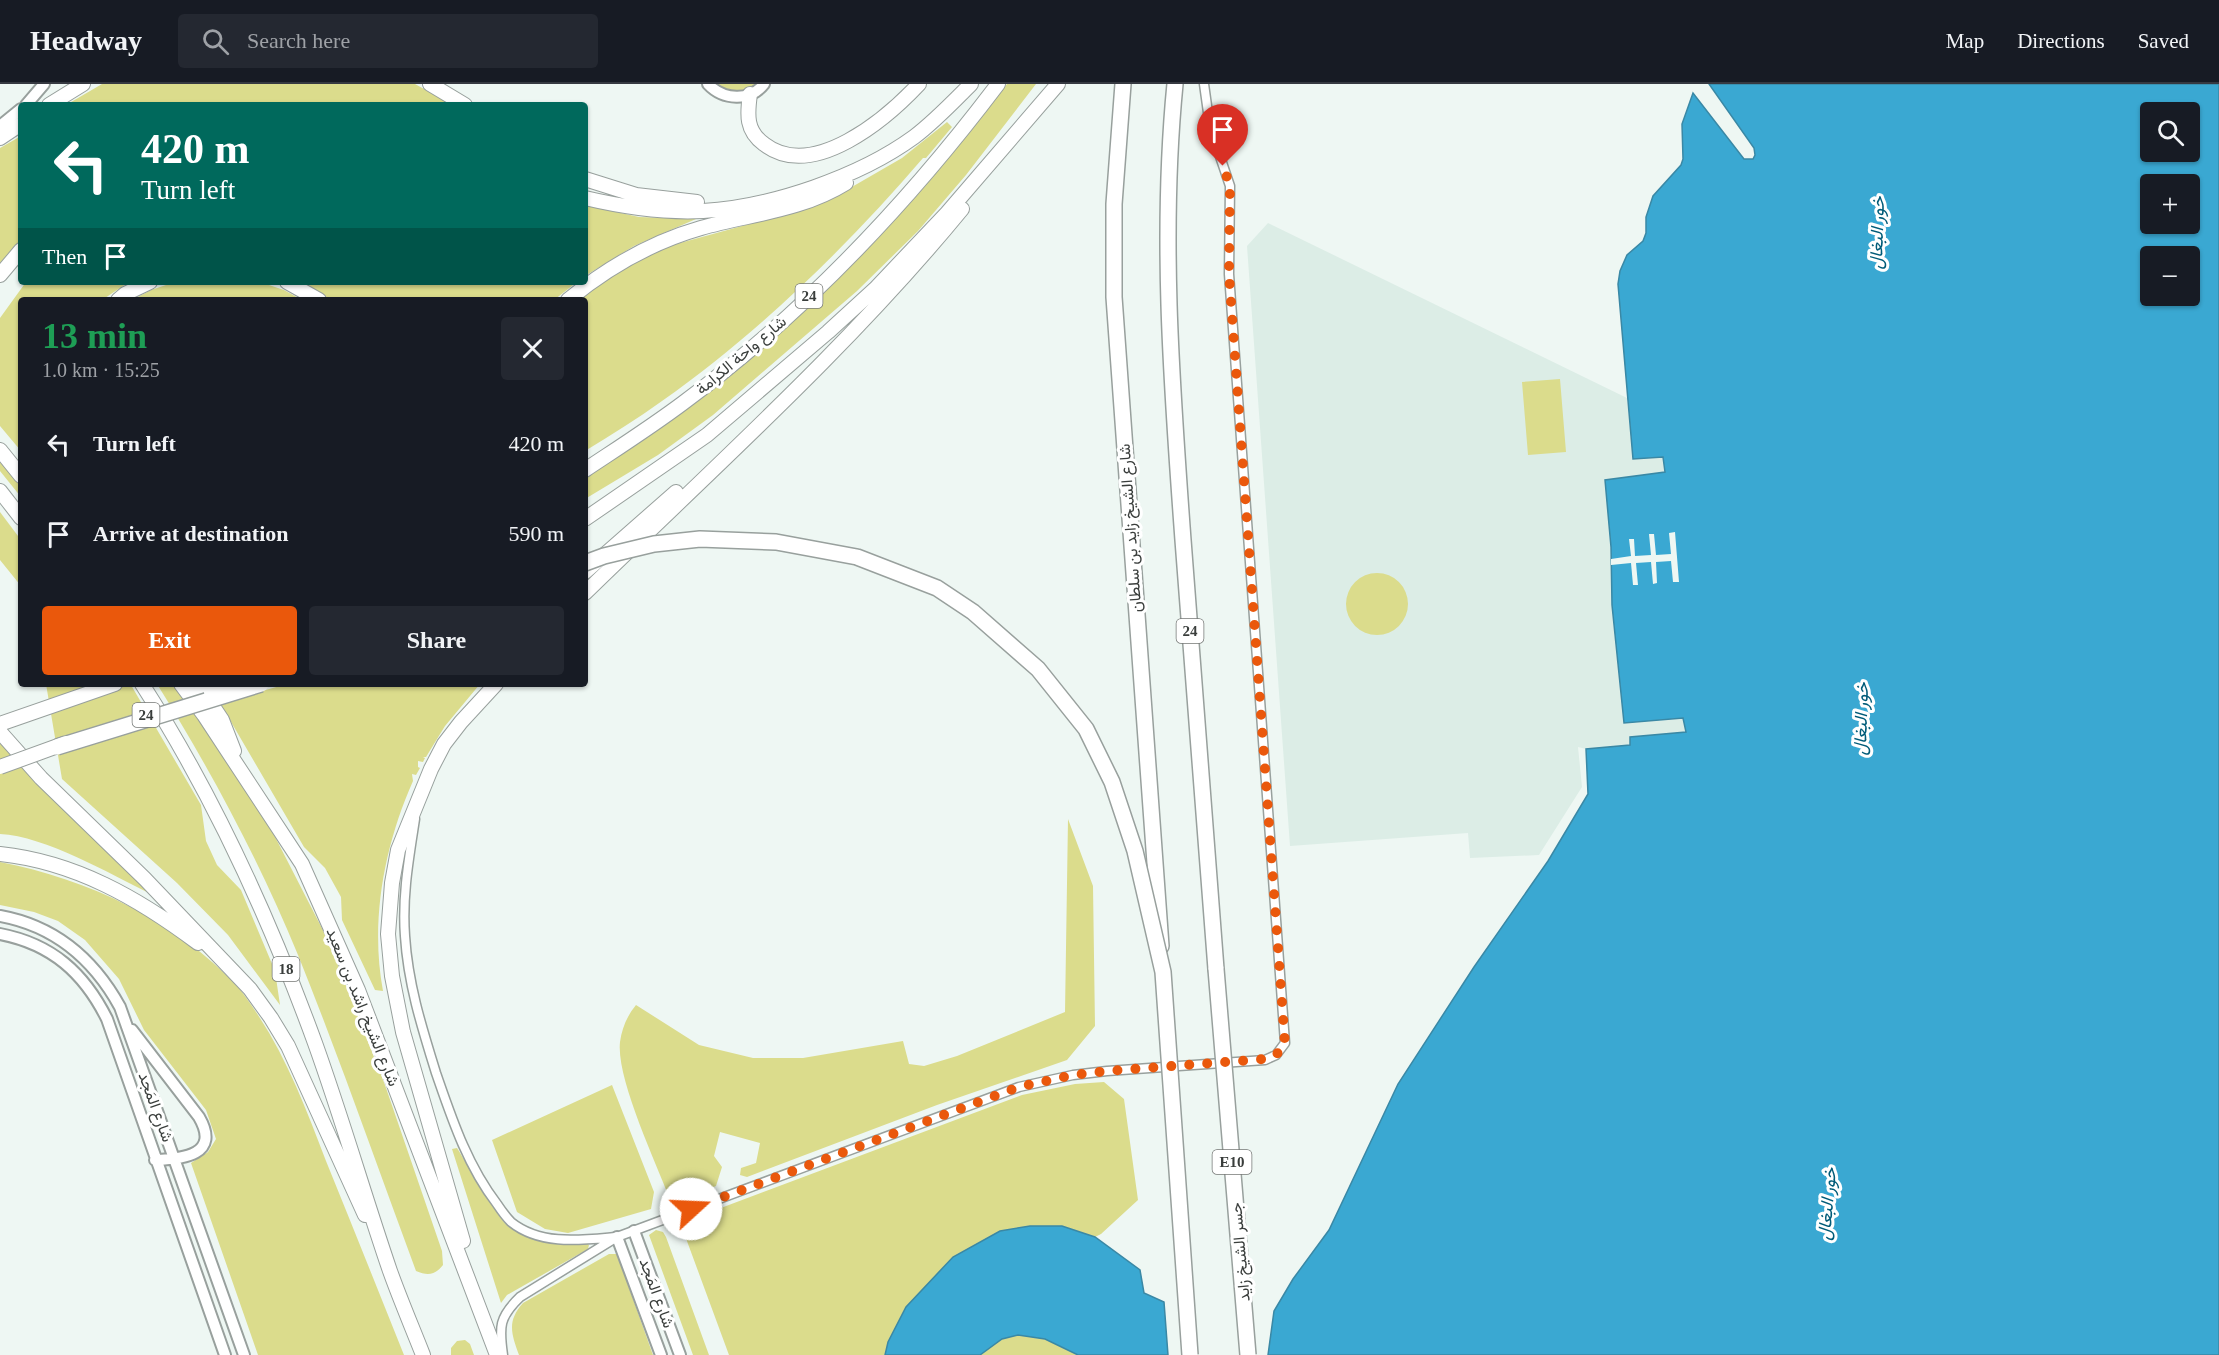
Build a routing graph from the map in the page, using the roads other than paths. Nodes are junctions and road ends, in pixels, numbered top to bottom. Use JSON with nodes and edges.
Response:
{"nodes":[{"id":1,"x":44,"y":84,"type":"edge"},
{"id":2,"x":82,"y":84,"type":"edge"},
{"id":3,"x":430,"y":84,"type":"edge"},
{"id":4,"x":443,"y":84,"type":"edge"},
{"id":5,"x":708,"y":84,"type":"edge"},
{"id":6,"x":764,"y":84,"type":"edge"},
{"id":7,"x":919,"y":84,"type":"edge"},
{"id":8,"x":971,"y":84,"type":"edge"},
{"id":9,"x":998,"y":84,"type":"edge"},
{"id":10,"x":1058,"y":84,"type":"edge"},
{"id":11,"x":1123,"y":84,"type":"edge"},
{"id":12,"x":1175,"y":84,"type":"edge"},
{"id":13,"x":1204,"y":84,"type":"edge"},
{"id":14,"x":750,"y":94,"type":"junction"},
{"id":15,"x":29,"y":102,"type":"edge"},
{"id":16,"x":54,"y":102,"type":"edge"},
{"id":17,"x":461,"y":102,"type":"edge"},
{"id":18,"x":463,"y":102,"type":"edge"},
{"id":19,"x":18,"y":111,"type":"edge"},
{"id":20,"x":0,"y":126,"type":"edge"},
{"id":21,"x":18,"y":126,"type":"edge"},
{"id":22,"x":0,"y":138,"type":"edge"},
{"id":23,"x":874,"y":162,"type":"junction"},
{"id":24,"x":986,"y":170,"type":"junction"},
{"id":25,"x":588,"y":180,"type":"edge"},
{"id":26,"x":588,"y":199,"type":"edge"},
{"id":27,"x":760,"y":201,"type":"junction"},
{"id":28,"x":18,"y":254,"type":"edge"},
{"id":29,"x":0,"y":275,"type":"edge"},
{"id":30,"x":144,"y":285,"type":"edge"},
{"id":31,"x":292,"y":285,"type":"edge"},
{"id":32,"x":122,"y":297,"type":"edge"},
{"id":33,"x":314,"y":297,"type":"edge"},
{"id":34,"x":572,"y":297,"type":"edge"},
{"id":35,"x":0,"y":450,"type":"edge"},
{"id":36,"x":588,"y":468,"type":"edge"},
{"id":37,"x":18,"y":472,"type":"edge"},
{"id":38,"x":705,"y":476,"type":"junction"},
{"id":39,"x":0,"y":491,"type":"edge"},
{"id":40,"x":18,"y":514,"type":"edge"},
{"id":41,"x":588,"y":517,"type":"edge"},
{"id":42,"x":588,"y":562,"type":"edge"},
{"id":43,"x":588,"y":569,"type":"edge"},
{"id":44,"x":588,"y":590,"type":"edge"},
{"id":45,"x":85,"y":687,"type":"edge"},
{"id":46,"x":106,"y":687,"type":"edge"},
{"id":47,"x":144,"y":687,"type":"edge"},
{"id":48,"x":183,"y":687,"type":"edge"},
{"id":49,"x":200,"y":687,"type":"edge"},
{"id":50,"x":227,"y":687,"type":"edge"},
{"id":51,"x":251,"y":687,"type":"edge"},
{"id":52,"x":493,"y":687,"type":"edge"},
{"id":53,"x":0,"y":723,"type":"edge"},
{"id":54,"x":0,"y":732,"type":"edge"},
{"id":55,"x":57,"y":747,"type":"junction"},
{"id":56,"x":237,"y":765,"type":"junction"},
{"id":57,"x":0,"y":767,"type":"edge"},
{"id":58,"x":419,"y":799,"type":"junction"},
{"id":59,"x":0,"y":854,"type":"edge"},
{"id":60,"x":0,"y":916,"type":"edge"},
{"id":61,"x":0,"y":934,"type":"edge"},
{"id":62,"x":224,"y":962,"type":"junction"},
{"id":63,"x":1216,"y":969,"type":"joint"},
{"id":64,"x":1163,"y":972,"type":"junction"},
{"id":65,"x":126,"y":1023,"type":"junction"},
{"id":66,"x":175,"y":1159,"type":"junction"},
{"id":67,"x":155,"y":1160,"type":"junction"},
{"id":68,"x":634,"y":1231,"type":"junction"},
{"id":69,"x":617,"y":1237,"type":"junction"},
{"id":70,"x":390,"y":1271,"type":"junction"},
{"id":71,"x":489,"y":1332,"type":"junction"},
{"id":72,"x":225,"y":1355,"type":"edge"},
{"id":73,"x":244,"y":1355,"type":"edge"},
{"id":74,"x":423,"y":1355,"type":"edge"},
{"id":75,"x":497,"y":1355,"type":"edge"},
{"id":76,"x":502,"y":1355,"type":"edge"},
{"id":77,"x":661,"y":1355,"type":"edge"},
{"id":78,"x":680,"y":1355,"type":"edge"},
{"id":79,"x":1190,"y":1355,"type":"edge"},
{"id":80,"x":1248,"y":1355,"type":"edge"}],
"edges":[{"from":1,"to":15,"type":"street"},
{"from":2,"to":16,"type":"highway"},
{"from":3,"to":17,"type":"highway"},
{"from":4,"to":18,"type":"highway"},
{"from":5,"to":14,"type":"street"},
{"from":6,"to":14,"type":"street"},
{"from":7,"to":14,"type":"highway"},
{"from":8,"to":23,"type":"highway"},
{"from":9,"to":36,"type":"highway","name":"شارع واحة الكرامة","number":"24"},
{"from":10,"to":24,"type":"highway","number":"24"},
{"from":11,"to":64,"type":"highway","name":"شارع الشيخ زايد بن سلطان","bridge":true},
{"from":12,"to":63,"type":"highway","number":"24"},
{"from":13,"to":68,"type":"street"},
{"from":19,"to":20,"type":"street"},
{"from":21,"to":22,"type":"highway"},
{"from":23,"to":27,"type":"highway"},
{"from":23,"to":34,"type":"highway"},
{"from":24,"to":38,"type":"highway"},
{"from":24,"to":41,"type":"highway","number":"24"},
{"from":25,"to":27,"type":"highway"},
{"from":26,"to":27,"type":"highway"},
{"from":28,"to":29,"type":"highway"},
{"from":30,"to":32,"type":"highway"},
{"from":31,"to":33,"type":"highway"},
{"from":35,"to":37,"type":"highway"},
{"from":38,"to":43,"type":"highway"},
{"from":38,"to":44,"type":"highway"},
{"from":39,"to":40,"type":"highway"},
{"from":42,"to":64,"type":"highway","bridge":true},
{"from":45,"to":53,"type":"highway"},
{"from":46,"to":53,"type":"highway"},
{"from":47,"to":70,"type":"highway","number":"18"},
{"from":48,"to":56,"type":"highway","name":"شارع الشيخ راشد بن سعيد"},
{"from":49,"to":56,"type":"highway"},
{"from":50,"to":55,"type":"highway","number":"24","bridge":true},
{"from":51,"to":55,"type":"highway","bridge":true},
{"from":52,"to":58,"type":"highway"},
{"from":54,"to":62,"type":"highway"},
{"from":55,"to":57,"type":"highway","number":"24","bridge":true},
{"from":56,"to":71,"type":"highway","name":"شارع الشيخ راشد بن سعيد"},
{"from":58,"to":69,"type":"street"},
{"from":58,"to":71,"type":"highway"},
{"from":59,"to":62,"type":"highway"},
{"from":60,"to":65,"type":"street","name":"شارع المَجد"},
{"from":61,"to":67,"type":"street","name":"شارع المَجد"},
{"from":62,"to":70,"type":"highway"},
{"from":63,"to":80,"type":"highway","name":"جسر الشيخ زايد","number":"E10","bridge":true},
{"from":64,"to":79,"type":"highway","bridge":true},
{"from":65,"to":66,"type":"street","name":"شارع المَجد"},
{"from":65,"to":66,"type":"street"},
{"from":66,"to":67,"type":"street"},
{"from":66,"to":73,"type":"street","name":"شارع المَجد"},
{"from":67,"to":72,"type":"street","name":"شارع المَجد"},
{"from":68,"to":69,"type":"street"},
{"from":68,"to":78,"type":"street","name":"شارع المَجد"},
{"from":69,"to":76,"type":"street"},
{"from":69,"to":77,"type":"street","name":"شارع المَجد"},
{"from":70,"to":74,"type":"highway","number":"18"},
{"from":71,"to":75,"type":"highway","name":"شارع الشيخ راشد بن سعيد"}]}
